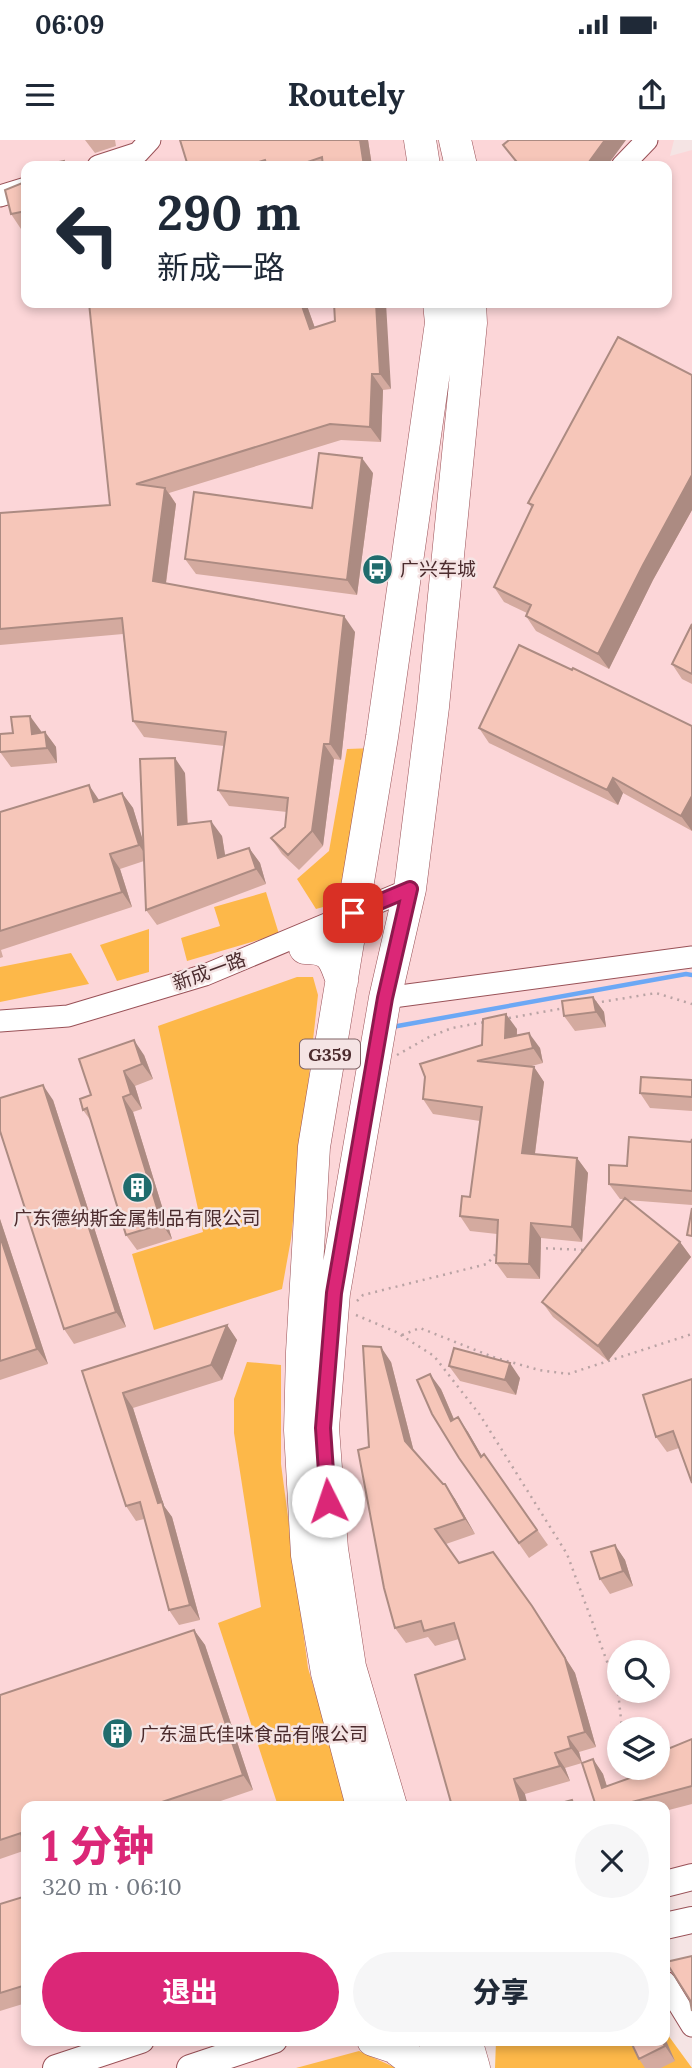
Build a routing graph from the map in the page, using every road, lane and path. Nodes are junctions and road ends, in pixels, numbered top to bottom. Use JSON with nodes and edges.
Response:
{"nodes":[{"id":1,"x":150,"y":140,"type":"edge"},
{"id":2,"x":420,"y":140,"type":"edge"},
{"id":3,"x":455,"y":140,"type":"edge"},
{"id":4,"x":648,"y":140,"type":"edge"},
{"id":5,"x":113,"y":161,"type":"edge"},
{"id":6,"x":423,"y":161,"type":"edge"},
{"id":7,"x":460,"y":161,"type":"edge"},
{"id":8,"x":627,"y":161,"type":"edge"},
{"id":9,"x":21,"y":190,"type":"edge"},
{"id":10,"x":0,"y":196,"type":"edge"},
{"id":11,"x":440,"y":308,"type":"edge"},
{"id":12,"x":477,"y":309,"type":"edge"},
{"id":13,"x":408,"y":897,"type":"junction"},
{"id":14,"x":351,"y":921,"type":"junction"},
{"id":15,"x":304,"y":948,"type":"junction"},
{"id":16,"x":692,"y":957,"type":"edge"},
{"id":17,"x":342,"y":981,"type":"junction"},
{"id":18,"x":385,"y":998,"type":"junction"},
{"id":19,"x":588,"y":1004,"type":"edge"},
{"id":20,"x":692,"y":1004,"type":"edge"},
{"id":21,"x":574,"y":1007,"type":"edge"},
{"id":22,"x":506,"y":1018,"type":"edge"},
{"id":23,"x":0,"y":1021,"type":"edge"},
{"id":24,"x":493,"y":1021,"type":"edge"},
{"id":25,"x":0,"y":1034,"type":"edge"},
{"id":26,"x":373,"y":1068,"type":"junction"},
{"id":27,"x":501,"y":1247,"type":"edge"},
{"id":28,"x":533,"y":1247,"type":"edge"},
{"id":29,"x":585,"y":1250,"type":"edge"},
{"id":30,"x":341,"y":1308,"type":"junction"},
{"id":31,"x":692,"y":1334,"type":"edge"},
{"id":32,"x":402,"y":1335,"type":"junction"},
{"id":33,"x":621,"y":1717,"type":"edge"},
{"id":34,"x":626,"y":1780,"type":"edge"},
{"id":35,"x":627,"y":1793,"type":"edge"},
{"id":36,"x":361,"y":1801,"type":"edge"},
{"id":37,"x":390,"y":1801,"type":"edge"},
{"id":38,"x":692,"y":1877,"type":"edge"},
{"id":39,"x":670,"y":1883,"type":"edge"},
{"id":40,"x":692,"y":1920,"type":"edge"},
{"id":41,"x":670,"y":1925,"type":"edge"},
{"id":42,"x":670,"y":1990,"type":"edge"},
{"id":43,"x":692,"y":2026,"type":"edge"},
{"id":44,"x":123,"y":2046,"type":"edge"},
{"id":45,"x":252,"y":2046,"type":"edge"},
{"id":46,"x":389,"y":2046,"type":"edge"},
{"id":47,"x":436,"y":2046,"type":"edge"},
{"id":48,"x":468,"y":2046,"type":"edge"},
{"id":49,"x":490,"y":2046,"type":"edge"},
{"id":50,"x":56,"y":2068,"type":"edge"},
{"id":51,"x":190,"y":2068,"type":"edge"},
{"id":52,"x":422,"y":2068,"type":"edge"},
{"id":53,"x":442,"y":2068,"type":"edge"},
{"id":54,"x":474,"y":2068,"type":"edge"},
{"id":55,"x":487,"y":2068,"type":"edge"}],
"edges":[{"from":1,"to":5,"type":"street"},
{"from":2,"to":6,"type":"highway"},
{"from":3,"to":7,"type":"highway"},
{"from":4,"to":8,"type":"street"},
{"from":9,"to":10,"type":"street"},
{"from":11,"to":14,"type":"highway","number":"G359"},
{"from":12,"to":13,"type":"highway","number":"G359"},
{"from":13,"to":14,"type":"street","name":"新成一路"},
{"from":13,"to":18,"type":"highway","number":"G359"},
{"from":14,"to":15,"type":"street","name":"新成一路"},
{"from":14,"to":17,"type":"highway","number":"G359"},
{"from":14,"to":23,"type":"street","name":"新成一路"},
{"from":15,"to":17,"type":"highway"},
{"from":15,"to":25,"type":"street","name":"新成一路"},
{"from":16,"to":18,"type":"street"},
{"from":17,"to":36,"type":"highway","number":"G359"},
{"from":18,"to":26,"type":"highway","number":"G359"},
{"from":19,"to":20,"type":"path"},
{"from":21,"to":22,"type":"path"},
{"from":24,"to":26,"type":"path"},
{"from":26,"to":30,"type":"highway","number":"G359"},
{"from":27,"to":30,"type":"path"},
{"from":28,"to":29,"type":"path"},
{"from":30,"to":32,"type":"path"},
{"from":30,"to":37,"type":"highway","number":"G359"},
{"from":31,"to":32,"type":"path"},
{"from":32,"to":33,"type":"path"},
{"from":34,"to":35,"type":"path"},
{"from":38,"to":39,"type":"main road"},
{"from":40,"to":41,"type":"main road"},
{"from":42,"to":43,"type":"street"},
{"from":44,"to":50,"type":"main road"},
{"from":45,"to":51,"type":"main road"},
{"from":46,"to":52,"type":"highway"},
{"from":47,"to":53,"type":"highway"},
{"from":48,"to":54,"type":"highway"},
{"from":49,"to":55,"type":"highway"}]}
